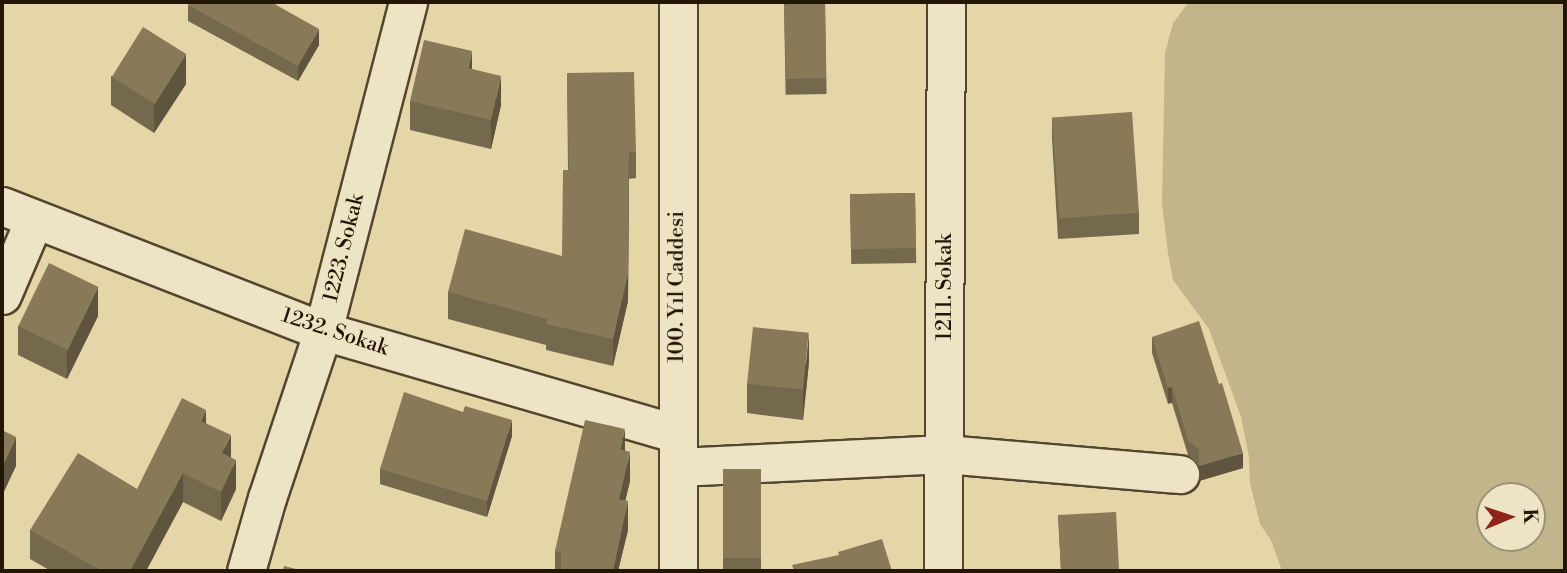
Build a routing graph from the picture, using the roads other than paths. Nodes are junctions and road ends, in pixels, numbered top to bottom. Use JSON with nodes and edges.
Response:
{"nodes":[{"id":1,"x":408,"y":2,"type":"edge"},
{"id":2,"x":678,"y":2,"type":"edge"},
{"id":3,"x":946,"y":2,"type":"edge"},
{"id":4,"x":2,"y":206,"type":"edge"},
{"id":5,"x":34,"y":220,"type":"junction"},
{"id":6,"x":2,"y":295,"type":"edge"},
{"id":7,"x":323,"y":331,"type":"junction"},
{"id":8,"x":677,"y":450,"type":"junction"},
{"id":9,"x":945,"y":454,"type":"junction"},
{"id":10,"x":1180,"y":474,"type":"dead end"},
{"id":11,"x":246,"y":571,"type":"edge"},
{"id":12,"x":678,"y":571,"type":"edge"},
{"id":13,"x":943,"y":571,"type":"edge"}],
"edges":[{"from":1,"to":7,"type":"street","name":"1223. Sokak"},
{"from":2,"to":8,"type":"street","name":"100. Yıl Caddesi"},
{"from":3,"to":9,"type":"street","name":"1211. Sokak"},
{"from":4,"to":5,"type":"street","name":"1232. Sokak"},
{"from":5,"to":6,"type":"street"},
{"from":5,"to":7,"type":"street","name":"1232. Sokak"},
{"from":7,"to":8,"type":"street","name":"1232. Sokak"},
{"from":7,"to":11,"type":"street","name":"1223. Sokak"},
{"from":8,"to":9,"type":"street","name":"1232. Sokak"},
{"from":8,"to":12,"type":"street","name":"100. Yıl Caddesi"},
{"from":9,"to":10,"type":"street","name":"1232. Sokak"},
{"from":9,"to":13,"type":"street","name":"1211. Sokak"}]}
